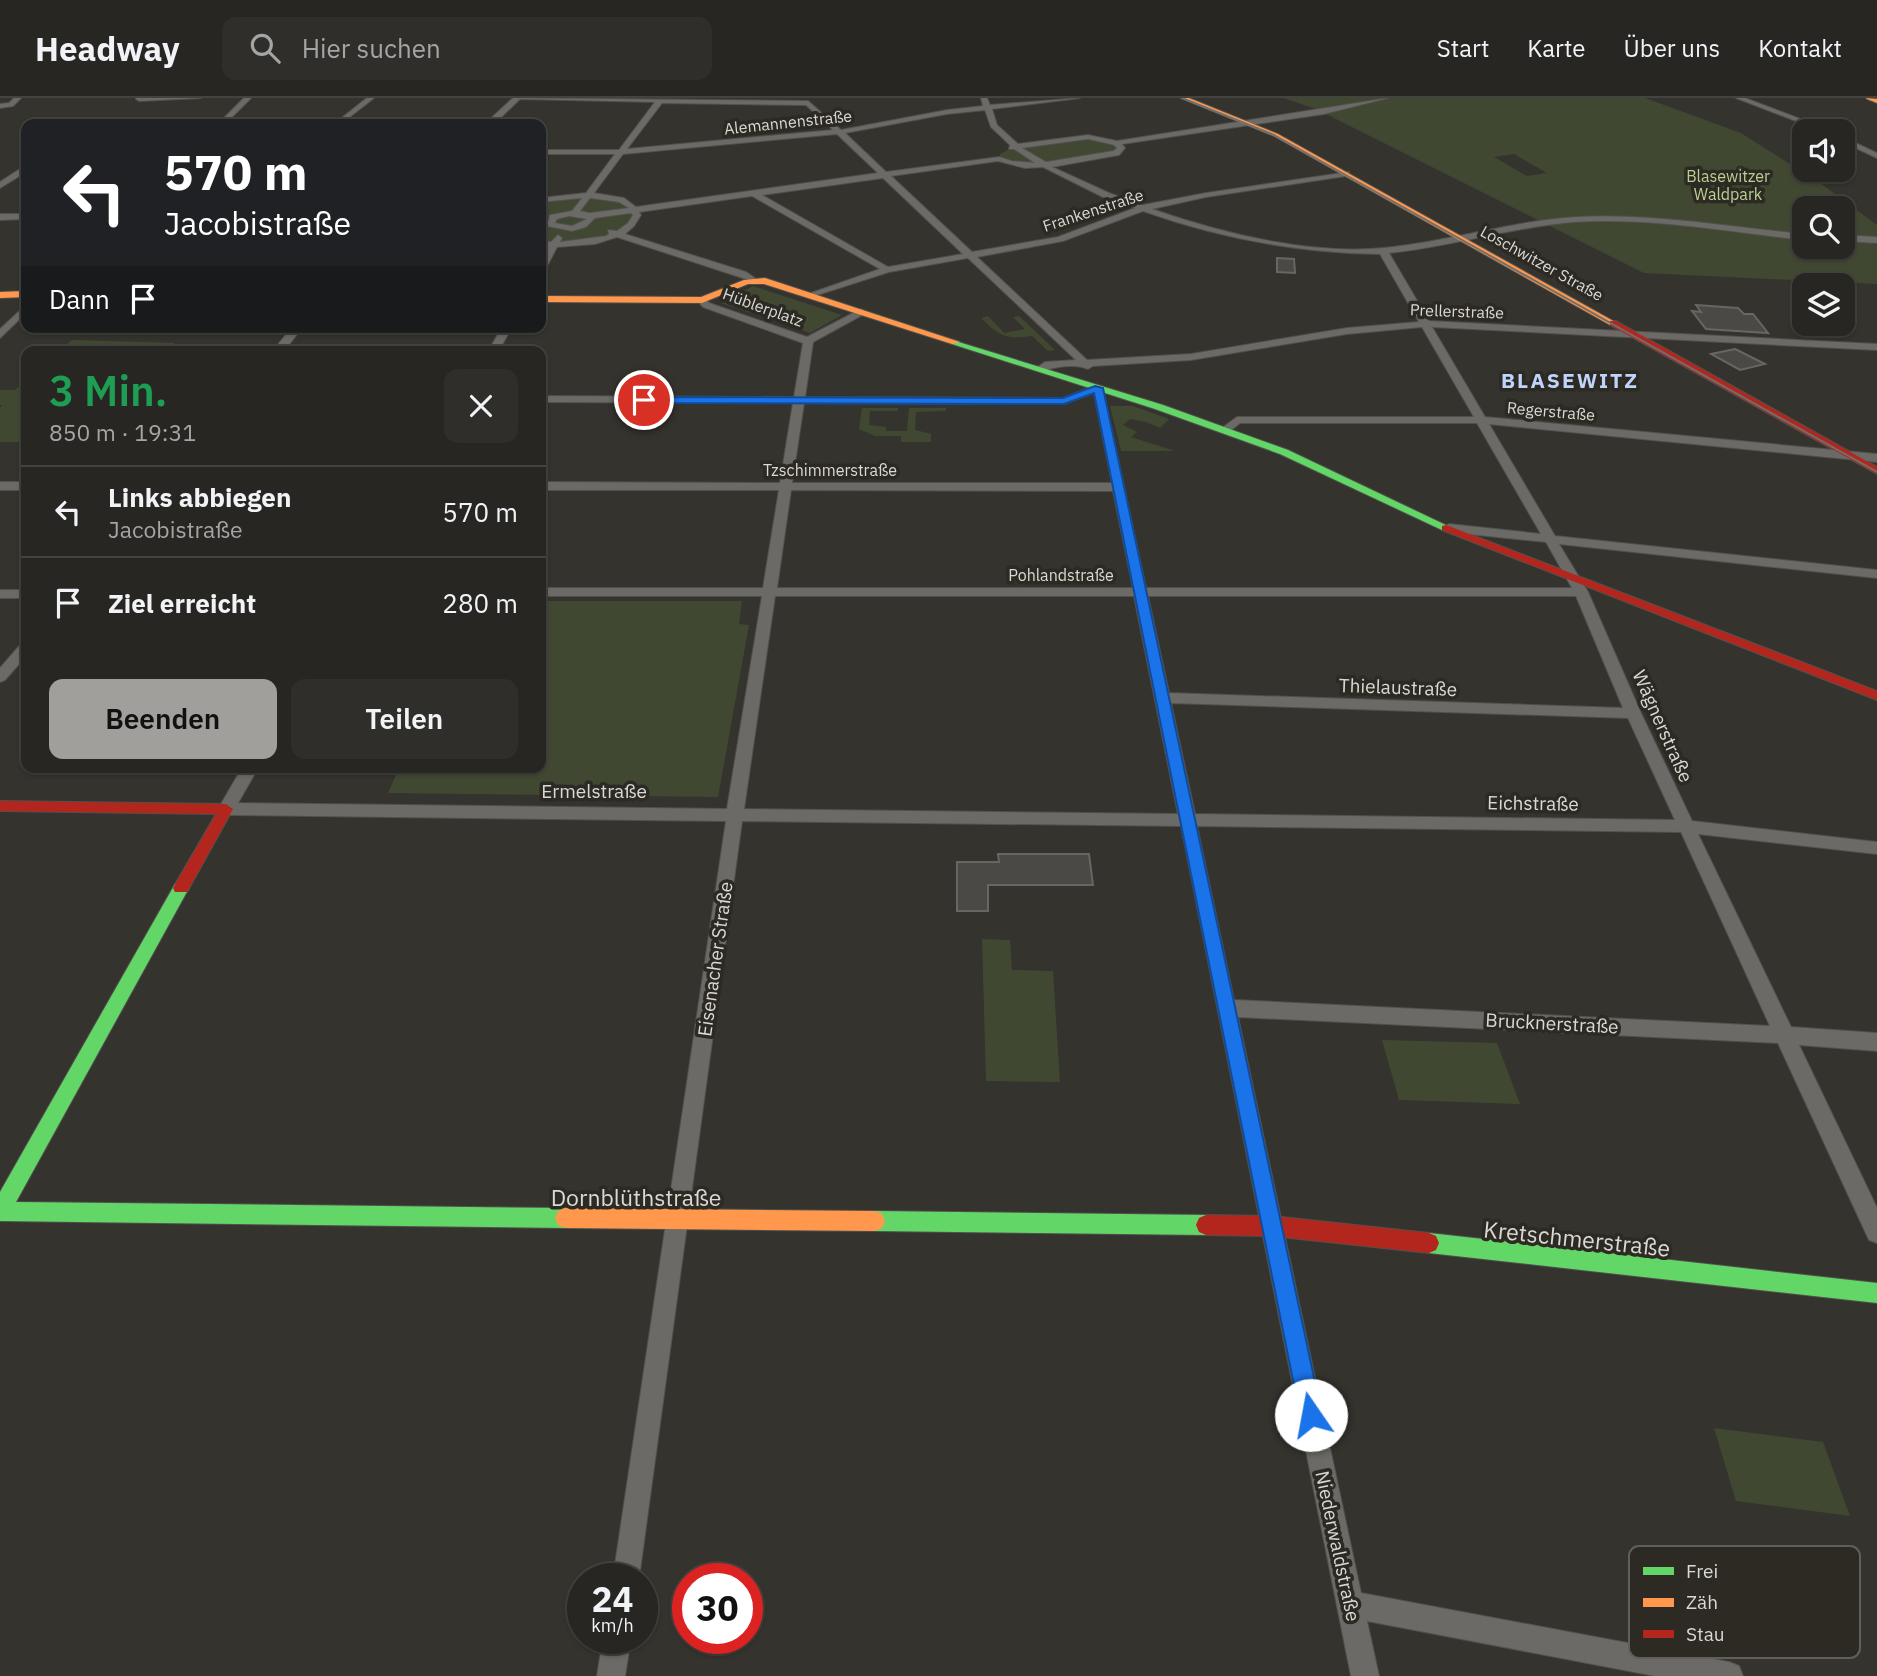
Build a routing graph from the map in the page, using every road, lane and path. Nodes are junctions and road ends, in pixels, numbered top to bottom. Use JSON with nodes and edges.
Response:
{"nodes":[{"id":1,"x":198,"y":98,"type":"edge"},
{"id":2,"x":248,"y":98,"type":"edge"},
{"id":3,"x":371,"y":98,"type":"edge"},
{"id":4,"x":517,"y":98,"type":"edge"},
{"id":5,"x":523,"y":98,"type":"edge"},
{"id":6,"x":984,"y":98,"type":"edge"},
{"id":7,"x":1077,"y":98,"type":"edge"},
{"id":8,"x":1184,"y":98,"type":"edge"},
{"id":9,"x":1385,"y":98,"type":"edge"},
{"id":10,"x":1739,"y":98,"type":"edge"},
{"id":11,"x":1869,"y":98,"type":"edge"},
{"id":12,"x":140,"y":99,"type":"edge"},
{"id":13,"x":661,"y":99,"type":"edge"},
{"id":14,"x":15,"y":101,"type":"edge"},
{"id":15,"x":1877,"y":102,"type":"edge"},
{"id":16,"x":0,"y":103,"type":"edge"},
{"id":17,"x":984,"y":109,"type":"junction"},
{"id":18,"x":226,"y":119,"type":"edge"},
{"id":19,"x":343,"y":119,"type":"edge"},
{"id":20,"x":495,"y":119,"type":"edge"},
{"id":21,"x":1796,"y":119,"type":"edge"},
{"id":22,"x":1248,"y":124,"type":"junction"},
{"id":23,"x":840,"y":132,"type":"junction"},
{"id":24,"x":1117,"y":143,"type":"junction"},
{"id":25,"x":1855,"y":145,"type":"edge"},
{"id":26,"x":1016,"y":147,"type":"junction"},
{"id":27,"x":546,"y":152,"type":"edge"},
{"id":28,"x":622,"y":152,"type":"junction"},
{"id":29,"x":1877,"y":156,"type":"edge"},
{"id":30,"x":999,"y":159,"type":"junction"},
{"id":31,"x":1042,"y":164,"type":"junction"},
{"id":32,"x":21,"y":172,"type":"edge"},
{"id":33,"x":1346,"y":174,"type":"junction"},
{"id":34,"x":888,"y":176,"type":"junction"},
{"id":35,"x":0,"y":186,"type":"edge"},
{"id":36,"x":753,"y":193,"type":"junction"},
{"id":37,"x":589,"y":195,"type":"junction"},
{"id":38,"x":546,"y":199,"type":"edge"},
{"id":39,"x":1143,"y":208,"type":"junction"},
{"id":40,"x":636,"y":210,"type":"junction"},
{"id":41,"x":575,"y":212,"type":"junction"},
{"id":42,"x":0,"y":217,"type":"edge"},
{"id":43,"x":21,"y":217,"type":"edge"},
{"id":44,"x":546,"y":219,"type":"edge"},
{"id":45,"x":589,"y":220,"type":"junction"},
{"id":46,"x":564,"y":228,"type":"junction"},
{"id":47,"x":617,"y":234,"type":"junction"},
{"id":48,"x":1792,"y":236,"type":"edge"},
{"id":49,"x":1462,"y":238,"type":"junction"},
{"id":50,"x":1855,"y":239,"type":"edge"},
{"id":51,"x":1877,"y":240,"type":"edge"},
{"id":52,"x":546,"y":244,"type":"edge"},
{"id":53,"x":554,"y":245,"type":"junction"},
{"id":54,"x":1383,"y":251,"type":"junction"},
{"id":55,"x":969,"y":255,"type":"junction"},
{"id":56,"x":546,"y":259,"type":"edge"},
{"id":57,"x":887,"y":270,"type":"junction"},
{"id":58,"x":752,"y":281,"type":"junction"},
{"id":59,"x":21,"y":294,"type":"edge"},
{"id":60,"x":0,"y":295,"type":"edge"},
{"id":61,"x":811,"y":296,"type":"junction"},
{"id":62,"x":546,"y":297,"type":"edge"},
{"id":63,"x":702,"y":300,"type":"junction"},
{"id":64,"x":861,"y":312,"type":"junction"},
{"id":65,"x":21,"y":313,"type":"edge"},
{"id":66,"x":1425,"y":324,"type":"junction"},
{"id":67,"x":0,"y":335,"type":"edge"},
{"id":68,"x":1637,"y":336,"type":"junction"},
{"id":69,"x":808,"y":341,"type":"junction"},
{"id":70,"x":1877,"y":347,"type":"edge"},
{"id":71,"x":1084,"y":363,"type":"junction"},
{"id":72,"x":1040,"y":369,"type":"junction"},
{"id":73,"x":1098,"y":388,"type":"junction"},
{"id":74,"x":546,"y":399,"type":"edge"},
{"id":75,"x":799,"y":401,"type":"junction"},
{"id":76,"x":1483,"y":420,"type":"junction"},
{"id":77,"x":1225,"y":430,"type":"junction"},
{"id":78,"x":1850,"y":455,"type":"junction"},
{"id":79,"x":1877,"y":458,"type":"edge"},
{"id":80,"x":1877,"y":471,"type":"edge"},
{"id":81,"x":0,"y":486,"type":"edge"},
{"id":82,"x":21,"y":486,"type":"edge"},
{"id":83,"x":546,"y":486,"type":"edge"},
{"id":84,"x":786,"y":486,"type":"junction"},
{"id":85,"x":1119,"y":487,"type":"junction"},
{"id":86,"x":1445,"y":527,"type":"junction"},
{"id":87,"x":1552,"y":540,"type":"junction"},
{"id":88,"x":1877,"y":574,"type":"edge"},
{"id":89,"x":1577,"y":586,"type":"junction"},
{"id":90,"x":546,"y":592,"type":"edge"},
{"id":91,"x":770,"y":592,"type":"junction"},
{"id":92,"x":1141,"y":593,"type":"junction"},
{"id":93,"x":0,"y":594,"type":"edge"},
{"id":94,"x":21,"y":594,"type":"edge"},
{"id":95,"x":21,"y":652,"type":"edge"},
{"id":96,"x":0,"y":677,"type":"edge"},
{"id":97,"x":1877,"y":696,"type":"edge"},
{"id":98,"x":1163,"y":698,"type":"junction"},
{"id":99,"x":1633,"y":713,"type":"junction"},
{"id":100,"x":247,"y":773,"type":"edge"},
{"id":101,"x":0,"y":806,"type":"edge"},
{"id":102,"x":226,"y":808,"type":"junction"},
{"id":103,"x":735,"y":813,"type":"junction"},
{"id":104,"x":1188,"y":821,"type":"junction"},
{"id":105,"x":1685,"y":826,"type":"junction"},
{"id":106,"x":1877,"y":848,"type":"edge"},
{"id":107,"x":1227,"y":1008,"type":"junction"},
{"id":108,"x":1785,"y":1035,"type":"junction"},
{"id":109,"x":1877,"y":1042,"type":"edge"},
{"id":110,"x":0,"y":1211,"type":"edge"},
{"id":111,"x":679,"y":1220,"type":"junction"},
{"id":112,"x":1272,"y":1226,"type":"junction"},
{"id":113,"x":1877,"y":1232,"type":"edge"},
{"id":114,"x":1877,"y":1293,"type":"edge"},
{"id":115,"x":628,"y":1563,"type":"edge"},
{"id":116,"x":1350,"y":1604,"type":"junction"},
{"id":117,"x":614,"y":1654,"type":"edge"},
{"id":118,"x":1629,"y":1657,"type":"edge"},
{"id":119,"x":1634,"y":1658,"type":"edge"},
{"id":120,"x":611,"y":1676,"type":"edge"},
{"id":121,"x":1365,"y":1676,"type":"edge"},
{"id":122,"x":1729,"y":1676,"type":"edge"}],
"edges":[{"from":1,"to":12,"type":"street"},
{"from":2,"to":18,"type":"street"},
{"from":3,"to":19,"type":"street"},
{"from":4,"to":20,"type":"street"},
{"from":5,"to":13,"type":"street"},
{"from":6,"to":17,"type":"street"},
{"from":7,"to":17,"type":"street","name":"Alemannenstraße"},
{"from":8,"to":22,"type":"street","name":"Loschwitzer Straße"},
{"from":9,"to":22,"type":"street"},
{"from":10,"to":21,"type":"street"},
{"from":11,"to":15,"type":"street"},
{"from":13,"to":23,"type":"street"},
{"from":13,"to":28,"type":"street"},
{"from":14,"to":16,"type":"street"},
{"from":17,"to":23,"type":"street","name":"Alemannenstraße"},
{"from":17,"to":26,"type":"street"},
{"from":22,"to":24,"type":"street"},
{"from":22,"to":33,"type":"street","name":"Loschwitzer Straße"},
{"from":23,"to":28,"type":"street","name":"Alemannenstraße"},
{"from":23,"to":34,"type":"street"},
{"from":24,"to":26,"type":"street"},
{"from":24,"to":31,"type":"street"},
{"from":25,"to":29,"type":"street"},
{"from":26,"to":30,"type":"street"},
{"from":26,"to":31,"type":"street"},
{"from":27,"to":28,"type":"street","name":"Alemannenstraße"},
{"from":28,"to":37,"type":"street"},
{"from":30,"to":31,"type":"street"},
{"from":30,"to":34,"type":"street"},
{"from":31,"to":39,"type":"street"},
{"from":32,"to":35,"type":"street"},
{"from":33,"to":39,"type":"street","name":"Frankenstraße"},
{"from":33,"to":49,"type":"street","name":"Loschwitzer Straße"},
{"from":34,"to":36,"type":"street"},
{"from":34,"to":55,"type":"street"},
{"from":36,"to":40,"type":"street"},
{"from":36,"to":57,"type":"street"},
{"from":37,"to":38,"type":"street"},
{"from":37,"to":40,"type":"street"},
{"from":37,"to":41,"type":"street"},
{"from":39,"to":54,"type":"street"},
{"from":39,"to":55,"type":"street","name":"Frankenstraße"},
{"from":40,"to":45,"type":"street"},
{"from":40,"to":47,"type":"street"},
{"from":41,"to":44,"type":"street"},
{"from":41,"to":45,"type":"street"},
{"from":42,"to":43,"type":"street"},
{"from":44,"to":46,"type":"street"},
{"from":45,"to":46,"type":"street"},
{"from":45,"to":47,"type":"street"},
{"from":46,"to":53,"type":"street"},
{"from":47,"to":53,"type":"street"},
{"from":47,"to":58,"type":"street"},
{"from":48,"to":49,"type":"street"},
{"from":49,"to":54,"type":"street"},
{"from":49,"to":68,"type":"street","name":"Loschwitzer Straße"},
{"from":50,"to":51,"type":"street"},
{"from":52,"to":53,"type":"street"},
{"from":53,"to":56,"type":"street"},
{"from":54,"to":66,"type":"street","name":"Wägnerstraße"},
{"from":55,"to":57,"type":"street","name":"Frankenstraße"},
{"from":55,"to":71,"type":"street"},
{"from":57,"to":61,"type":"street","name":"Frankenstraße"},
{"from":58,"to":61,"type":"street"},
{"from":58,"to":63,"type":"street","name":"Hüblerplatz"},
{"from":59,"to":60,"type":"street"},
{"from":61,"to":64,"type":"street"},
{"from":62,"to":63,"type":"street"},
{"from":63,"to":69,"type":"street","name":"Hüblerplatz"},
{"from":64,"to":69,"type":"street","name":"Hüblerplatz"},
{"from":64,"to":72,"type":"street"},
{"from":65,"to":67,"type":"street"},
{"from":66,"to":68,"type":"street","name":"Prellerstraße"},
{"from":66,"to":71,"type":"street","name":"Prellerstraße"},
{"from":66,"to":76,"type":"street","name":"Wägnerstraße"},
{"from":68,"to":70,"type":"street","name":"Prellerstraße"},
{"from":68,"to":78,"type":"street","name":"Loschwitzer Straße"},
{"from":69,"to":75,"type":"street","name":"Eisenacher Straße"},
{"from":71,"to":72,"type":"street","name":"Prellerstraße"},
{"from":71,"to":73,"type":"street","name":"Niederwaldstraße"},
{"from":72,"to":73,"type":"street"},
{"from":73,"to":75,"type":"street"},
{"from":73,"to":77,"type":"street"},
{"from":73,"to":85,"type":"street","name":"Niederwaldstraße"},
{"from":74,"to":75,"type":"street"},
{"from":75,"to":84,"type":"street","name":"Eisenacher Straße"},
{"from":76,"to":77,"type":"street","name":"Regerstraße"},
{"from":76,"to":78,"type":"street","name":"Regerstraße"},
{"from":76,"to":87,"type":"street","name":"Wägnerstraße"},
{"from":77,"to":86,"type":"street"},
{"from":78,"to":79,"type":"street","name":"Regerstraße"},
{"from":78,"to":80,"type":"street","name":"Loschwitzer Straße"},
{"from":81,"to":82,"type":"street"},
{"from":83,"to":84,"type":"street","name":"Tzschimmerstraße"},
{"from":84,"to":85,"type":"street","name":"Tzschimmerstraße"},
{"from":84,"to":91,"type":"street","name":"Eisenacher Straße"},
{"from":85,"to":92,"type":"street","name":"Niederwaldstraße"},
{"from":86,"to":87,"type":"street"},
{"from":86,"to":89,"type":"street"},
{"from":87,"to":88,"type":"street"},
{"from":87,"to":89,"type":"street","name":"Wägnerstraße"},
{"from":89,"to":92,"type":"street","name":"Pohlandstraße"},
{"from":89,"to":97,"type":"street"},
{"from":89,"to":99,"type":"street","name":"Wägnerstraße"},
{"from":90,"to":91,"type":"street","name":"Pohlandstraße"},
{"from":91,"to":92,"type":"street","name":"Pohlandstraße"},
{"from":91,"to":103,"type":"street","name":"Eisenacher Straße"},
{"from":92,"to":98,"type":"street","name":"Niederwaldstraße"},
{"from":93,"to":94,"type":"street"},
{"from":95,"to":96,"type":"street"},
{"from":98,"to":99,"type":"street","name":"Thielaustraße"},
{"from":98,"to":104,"type":"street","name":"Niederwaldstraße"},
{"from":99,"to":105,"type":"street","name":"Wägnerstraße"},
{"from":100,"to":102,"type":"street"},
{"from":101,"to":102,"type":"street","name":"Ermelstraße"},
{"from":102,"to":103,"type":"street","name":"Ermelstraße"},
{"from":102,"to":110,"type":"street"},
{"from":103,"to":104,"type":"street","name":"Ermelstraße"},
{"from":103,"to":111,"type":"street","name":"Eisenacher Straße"},
{"from":104,"to":105,"type":"street","name":"Eichstraße"},
{"from":104,"to":107,"type":"street","name":"Niederwaldstraße"},
{"from":105,"to":106,"type":"street","name":"Eichstraße"},
{"from":105,"to":108,"type":"street","name":"Wägnerstraße"},
{"from":107,"to":108,"type":"street","name":"Brucknerstraße"},
{"from":107,"to":112,"type":"street","name":"Niederwaldstraße"},
{"from":108,"to":109,"type":"street","name":"Brucknerstraße"},
{"from":108,"to":113,"type":"street","name":"Wägnerstraße"},
{"from":110,"to":111,"type":"street","name":"Dornblüthstraße"},
{"from":111,"to":112,"type":"street","name":"Dornblüthstraße"},
{"from":111,"to":115,"type":"street","name":"Eisenacher Straße"},
{"from":112,"to":114,"type":"street","name":"Kretschmerstraße"},
{"from":112,"to":116,"type":"street","name":"Niederwaldstraße"},
{"from":116,"to":118,"type":"street"},
{"from":116,"to":121,"type":"street","name":"Niederwaldstraße"},
{"from":117,"to":120,"type":"street"},
{"from":119,"to":122,"type":"street"}]}
